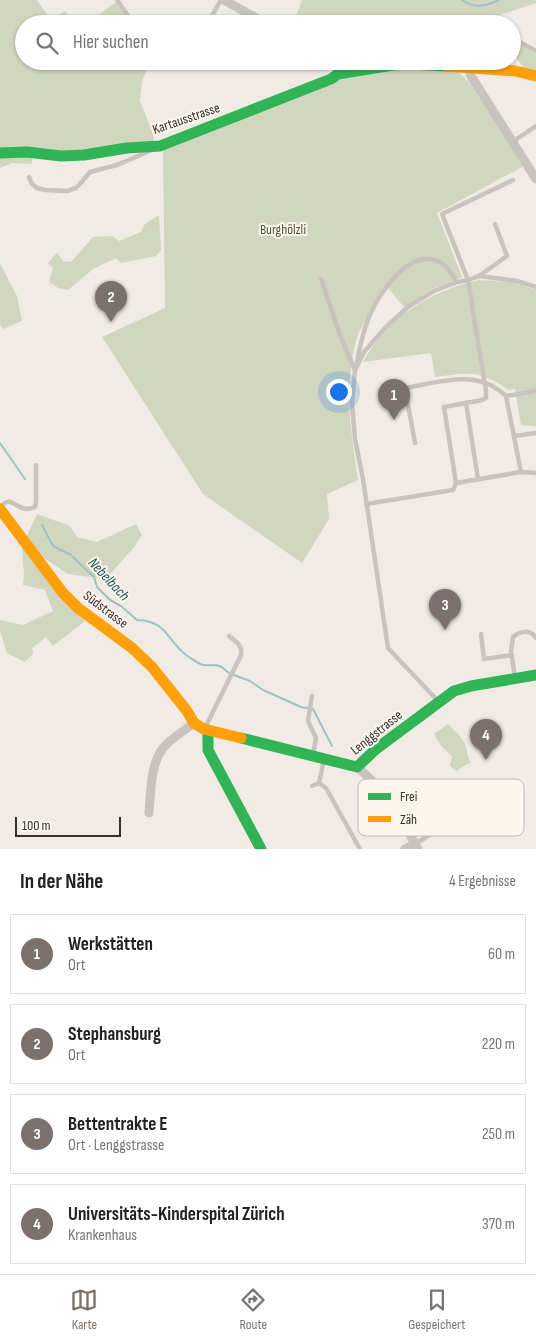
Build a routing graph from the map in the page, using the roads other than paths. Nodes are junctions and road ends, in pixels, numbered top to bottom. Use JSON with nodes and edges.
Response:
{"nodes":[{"id":1,"x":117,"y":0,"type":"edge"},
{"id":2,"x":223,"y":0,"type":"edge"},
{"id":3,"x":128,"y":15,"type":"edge"},
{"id":4,"x":214,"y":15,"type":"edge"},
{"id":5,"x":250,"y":15,"type":"edge"},
{"id":6,"x":521,"y":43,"type":"edge"},
{"id":7,"x":536,"y":51,"type":"edge"},
{"id":8,"x":339,"y":70,"type":"edge"},
{"id":9,"x":362,"y":70,"type":"edge"},
{"id":10,"x":470,"y":70,"type":"edge"},
{"id":11,"x":500,"y":70,"type":"edge"},
{"id":12,"x":343,"y":73,"type":"junction"},
{"id":13,"x":536,"y":76,"type":"edge"},
{"id":14,"x":536,"y":126,"type":"edge"},
{"id":15,"x":512,"y":142,"type":"junction"},
{"id":16,"x":160,"y":146,"type":"junction"},
{"id":17,"x":0,"y":153,"type":"edge"},
{"id":18,"x":28,"y":176,"type":"dead end"},
{"id":19,"x":536,"y":179,"type":"edge"},
{"id":20,"x":513,"y":180,"type":"dead end"},
{"id":21,"x":496,"y":224,"type":"dead end"},
{"id":22,"x":479,"y":276,"type":"junction"},
{"id":23,"x":321,"y":279,"type":"dead end"},
{"id":24,"x":468,"y":280,"type":"junction"},
{"id":25,"x":457,"y":282,"type":"junction"},
{"id":26,"x":536,"y":287,"type":"edge"},
{"id":27,"x":355,"y":370,"type":"junction"},
{"id":28,"x":484,"y":381,"type":"junction"},
{"id":29,"x":536,"y":391,"type":"edge"},
{"id":30,"x":506,"y":396,"type":"junction"},
{"id":31,"x":466,"y":403,"type":"junction"},
{"id":32,"x":536,"y":433,"type":"edge"},
{"id":33,"x":515,"y":436,"type":"junction"},
{"id":34,"x":414,"y":443,"type":"dead end"},
{"id":35,"x":36,"y":465,"type":"dead end"},
{"id":36,"x":521,"y":472,"type":"junction"},
{"id":37,"x":536,"y":473,"type":"edge"},
{"id":38,"x":478,"y":479,"type":"junction"},
{"id":39,"x":456,"y":483,"type":"junction"},
{"id":40,"x":366,"y":504,"type":"junction"},
{"id":41,"x":0,"y":508,"type":"edge"},
{"id":42,"x":481,"y":634,"type":"dead end"},
{"id":43,"x":229,"y":636,"type":"dead end"},
{"id":44,"x":536,"y":638,"type":"edge"},
{"id":45,"x":512,"y":654,"type":"junction"},
{"id":46,"x":536,"y":675,"type":"edge"},
{"id":47,"x":516,"y":679,"type":"junction"},
{"id":48,"x":312,"y":696,"type":"dead end"},
{"id":49,"x":439,"y":702,"type":"junction"},
{"id":50,"x":201,"y":727,"type":"junction"},
{"id":51,"x":313,"y":756,"type":"junction"},
{"id":52,"x":325,"y":759,"type":"junction"},
{"id":53,"x":357,"y":767,"type":"junction"},
{"id":54,"x":373,"y":779,"type":"edge"},
{"id":55,"x":319,"y":783,"type":"junction"},
{"id":56,"x":312,"y":786,"type":"dead end"},
{"id":57,"x":149,"y":813,"type":"dead end"},
{"id":58,"x":430,"y":836,"type":"edge"},
{"id":59,"x":416,"y":846,"type":"edge"},
{"id":60,"x":261,"y":849,"type":"edge"},
{"id":61,"x":360,"y":849,"type":"edge"},
{"id":62,"x":405,"y":849,"type":"edge"}],
"edges":[{"from":1,"to":3,"type":"lane"},
{"from":2,"to":4,"type":"lane"},
{"from":2,"to":5,"type":"street"},
{"from":6,"to":7,"type":"lane"},
{"from":8,"to":12,"type":"street"},
{"from":9,"to":12,"type":"street","name":"Kartausstrasse"},
{"from":10,"to":15,"type":"street"},
{"from":11,"to":13,"type":"street","name":"Kartausstrasse"},
{"from":12,"to":16,"type":"street","name":"Kartausstrasse"},
{"from":14,"to":15,"type":"lane"},
{"from":15,"to":19,"type":"street"},
{"from":16,"to":17,"type":"street","name":"Kartausstrasse"},
{"from":16,"to":18,"type":"lane"},
{"from":20,"to":24,"type":"lane"},
{"from":21,"to":22,"type":"lane"},
{"from":22,"to":24,"type":"lane"},
{"from":22,"to":26,"type":"lane"},
{"from":23,"to":27,"type":"lane"},
{"from":24,"to":25,"type":"lane"},
{"from":24,"to":28,"type":"lane"},
{"from":25,"to":27,"type":"lane"},
{"from":25,"to":27,"type":"lane"},
{"from":27,"to":40,"type":"lane"},
{"from":28,"to":30,"type":"lane"},
{"from":28,"to":31,"type":"lane"},
{"from":28,"to":34,"type":"lane"},
{"from":29,"to":30,"type":"lane"},
{"from":30,"to":33,"type":"lane"},
{"from":31,"to":38,"type":"lane"},
{"from":31,"to":39,"type":"lane"},
{"from":32,"to":33,"type":"lane"},
{"from":33,"to":36,"type":"lane"},
{"from":35,"to":41,"type":"lane"},
{"from":36,"to":37,"type":"lane"},
{"from":36,"to":38,"type":"lane"},
{"from":38,"to":39,"type":"lane"},
{"from":39,"to":40,"type":"lane"},
{"from":40,"to":49,"type":"lane"},
{"from":41,"to":50,"type":"street","name":"Südstrasse"},
{"from":42,"to":45,"type":"lane"},
{"from":43,"to":50,"type":"lane"},
{"from":44,"to":45,"type":"lane"},
{"from":45,"to":47,"type":"lane"},
{"from":46,"to":47,"type":"street","name":"Lenggstrasse"},
{"from":47,"to":49,"type":"street","name":"Lenggstrasse"},
{"from":48,"to":51,"type":"lane"},
{"from":49,"to":53,"type":"street","name":"Lenggstrasse"},
{"from":50,"to":51,"type":"street","name":"Lenggstrasse"},
{"from":50,"to":57,"type":"street"},
{"from":50,"to":60,"type":"street","name":"Südstrasse"},
{"from":51,"to":52,"type":"street","name":"Lenggstrasse"},
{"from":52,"to":53,"type":"street","name":"Lenggstrasse"},
{"from":52,"to":55,"type":"lane"},
{"from":53,"to":54,"type":"street"},
{"from":55,"to":56,"type":"lane"},
{"from":55,"to":61,"type":"lane"},
{"from":58,"to":59,"type":"lane"},
{"from":59,"to":62,"type":"street"}]}
